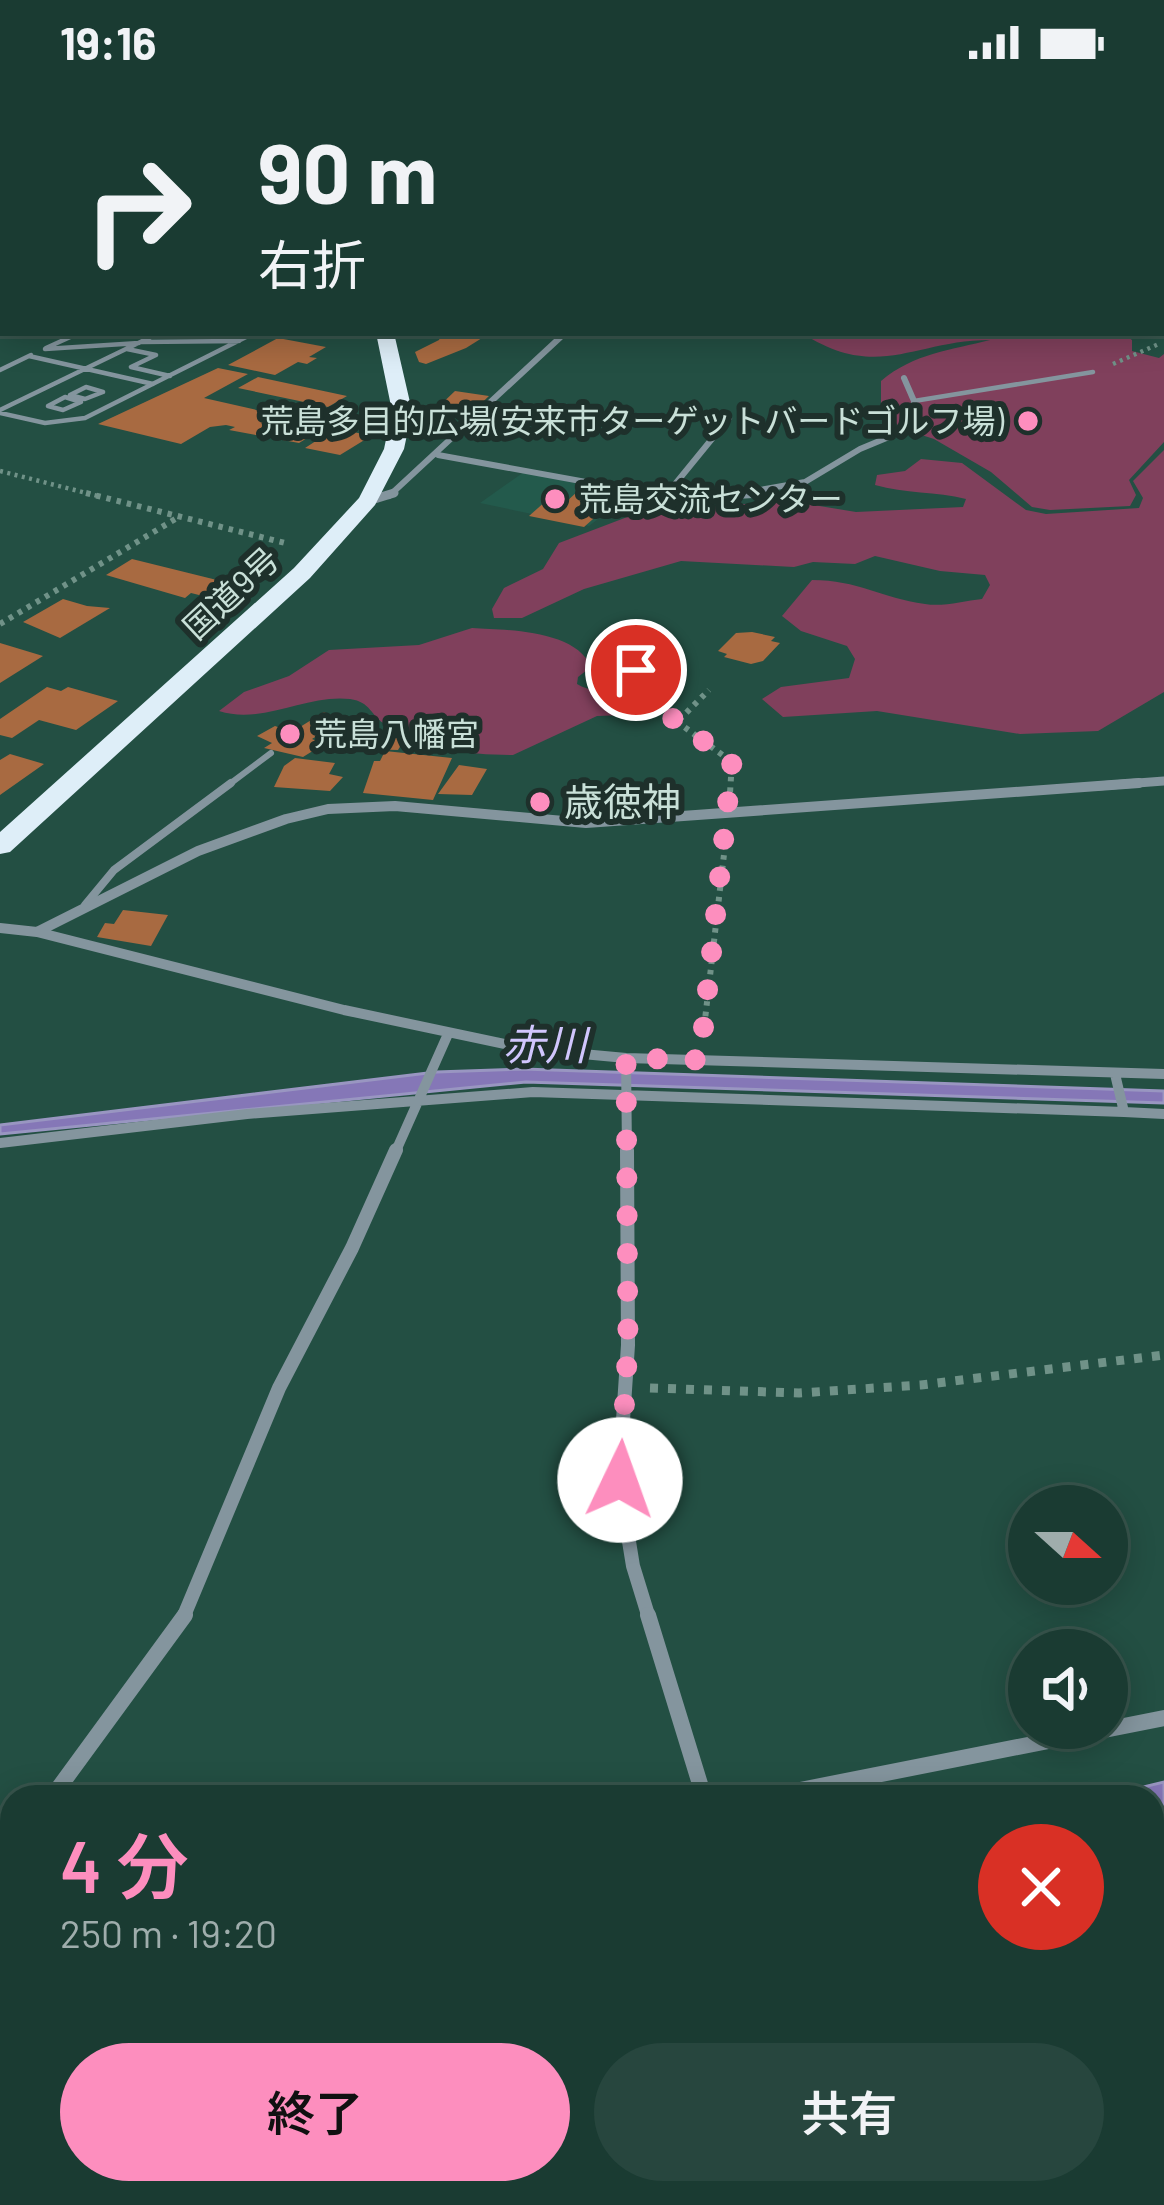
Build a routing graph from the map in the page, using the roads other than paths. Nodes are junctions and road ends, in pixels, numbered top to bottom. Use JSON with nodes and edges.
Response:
{"nodes":[{"id":1,"x":73,"y":336,"type":"edge"},
{"id":2,"x":132,"y":336,"type":"edge"},
{"id":3,"x":153,"y":336,"type":"edge"},
{"id":4,"x":246,"y":336,"type":"edge"},
{"id":5,"x":386,"y":336,"type":"edge"},
{"id":6,"x":562,"y":336,"type":"edge"},
{"id":7,"x":239,"y":340,"type":"junction"},
{"id":8,"x":143,"y":341,"type":"junction"},
{"id":9,"x":45,"y":349,"type":"junction"},
{"id":10,"x":127,"y":349,"type":"junction"},
{"id":11,"x":29,"y":356,"type":"junction"},
{"id":12,"x":86,"y":369,"type":"junction"},
{"id":13,"x":0,"y":370,"type":"edge"},
{"id":14,"x":1094,"y":372,"type":"road end"},
{"id":15,"x":118,"y":376,"type":"junction"},
{"id":16,"x":170,"y":376,"type":"junction"},
{"id":17,"x":904,"y":378,"type":"dead end"},
{"id":18,"x":154,"y":384,"type":"junction"},
{"id":19,"x":914,"y":401,"type":"junction"},
{"id":20,"x":0,"y":412,"type":"edge"},
{"id":21,"x":729,"y":418,"type":"dead end"},
{"id":22,"x":30,"y":421,"type":"junction"},
{"id":23,"x":438,"y":455,"type":"junction"},
{"id":24,"x":667,"y":494,"type":"junction"},
{"id":25,"x":368,"y":501,"type":"junction"},
{"id":26,"x":271,"y":753,"type":"dead end"},
{"id":27,"x":1164,"y":781,"type":"edge"},
{"id":28,"x":0,"y":846,"type":"edge"},
{"id":29,"x":85,"y":905,"type":"junction"},
{"id":30,"x":0,"y":928,"type":"edge"},
{"id":31,"x":37,"y":932,"type":"junction"},
{"id":32,"x":448,"y":1034,"type":"junction"},
{"id":33,"x":626,"y":1058,"type":"junction"},
{"id":34,"x":1164,"y":1074,"type":"edge"},
{"id":35,"x":1117,"y":1082,"type":"junction"},
{"id":36,"x":623,"y":1093,"type":"junction"},
{"id":37,"x":418,"y":1102,"type":"junction"},
{"id":38,"x":1123,"y":1108,"type":"junction"},
{"id":39,"x":1164,"y":1114,"type":"edge"},
{"id":40,"x":0,"y":1143,"type":"edge"},
{"id":41,"x":1164,"y":1718,"type":"edge"},
{"id":42,"x":61,"y":1785,"type":"edge"},
{"id":43,"x":700,"y":1785,"type":"edge"},
{"id":44,"x":826,"y":1785,"type":"edge"}],
"edges":[{"from":1,"to":9,"type":"lane"},
{"from":2,"to":8,"type":"lane"},
{"from":3,"to":8,"type":"lane"},
{"from":4,"to":7,"type":"lane"},
{"from":5,"to":25,"type":"highway","name":"国道9号"},
{"from":6,"to":23,"type":"street"},
{"from":7,"to":8,"type":"lane"},
{"from":7,"to":16,"type":"lane"},
{"from":8,"to":9,"type":"lane"},
{"from":8,"to":10,"type":"lane"},
{"from":9,"to":11,"type":"lane"},
{"from":10,"to":12,"type":"lane"},
{"from":10,"to":16,"type":"lane"},
{"from":11,"to":12,"type":"lane"},
{"from":11,"to":13,"type":"lane"},
{"from":12,"to":15,"type":"lane"},
{"from":12,"to":20,"type":"lane"},
{"from":14,"to":19,"type":"lane"},
{"from":15,"to":18,"type":"lane"},
{"from":15,"to":22,"type":"lane"},
{"from":16,"to":18,"type":"lane"},
{"from":17,"to":19,"type":"street"},
{"from":18,"to":22,"type":"lane"},
{"from":19,"to":24,"type":"street"},
{"from":20,"to":22,"type":"lane"},
{"from":21,"to":24,"type":"street"},
{"from":23,"to":24,"type":"street"},
{"from":23,"to":25,"type":"street"},
{"from":25,"to":28,"type":"highway","name":"国道9号"},
{"from":26,"to":29,"type":"lane"},
{"from":27,"to":29,"type":"street"},
{"from":29,"to":31,"type":"street"},
{"from":30,"to":31,"type":"street"},
{"from":31,"to":32,"type":"street"},
{"from":32,"to":33,"type":"street"},
{"from":32,"to":37,"type":"street"},
{"from":33,"to":35,"type":"street"},
{"from":33,"to":36,"type":"street"},
{"from":34,"to":35,"type":"street"},
{"from":35,"to":38,"type":"street"},
{"from":36,"to":37,"type":"street"},
{"from":36,"to":38,"type":"street"},
{"from":36,"to":43,"type":"street"},
{"from":37,"to":40,"type":"street"},
{"from":37,"to":42,"type":"street"},
{"from":38,"to":39,"type":"street"},
{"from":41,"to":44,"type":"street"}]}
